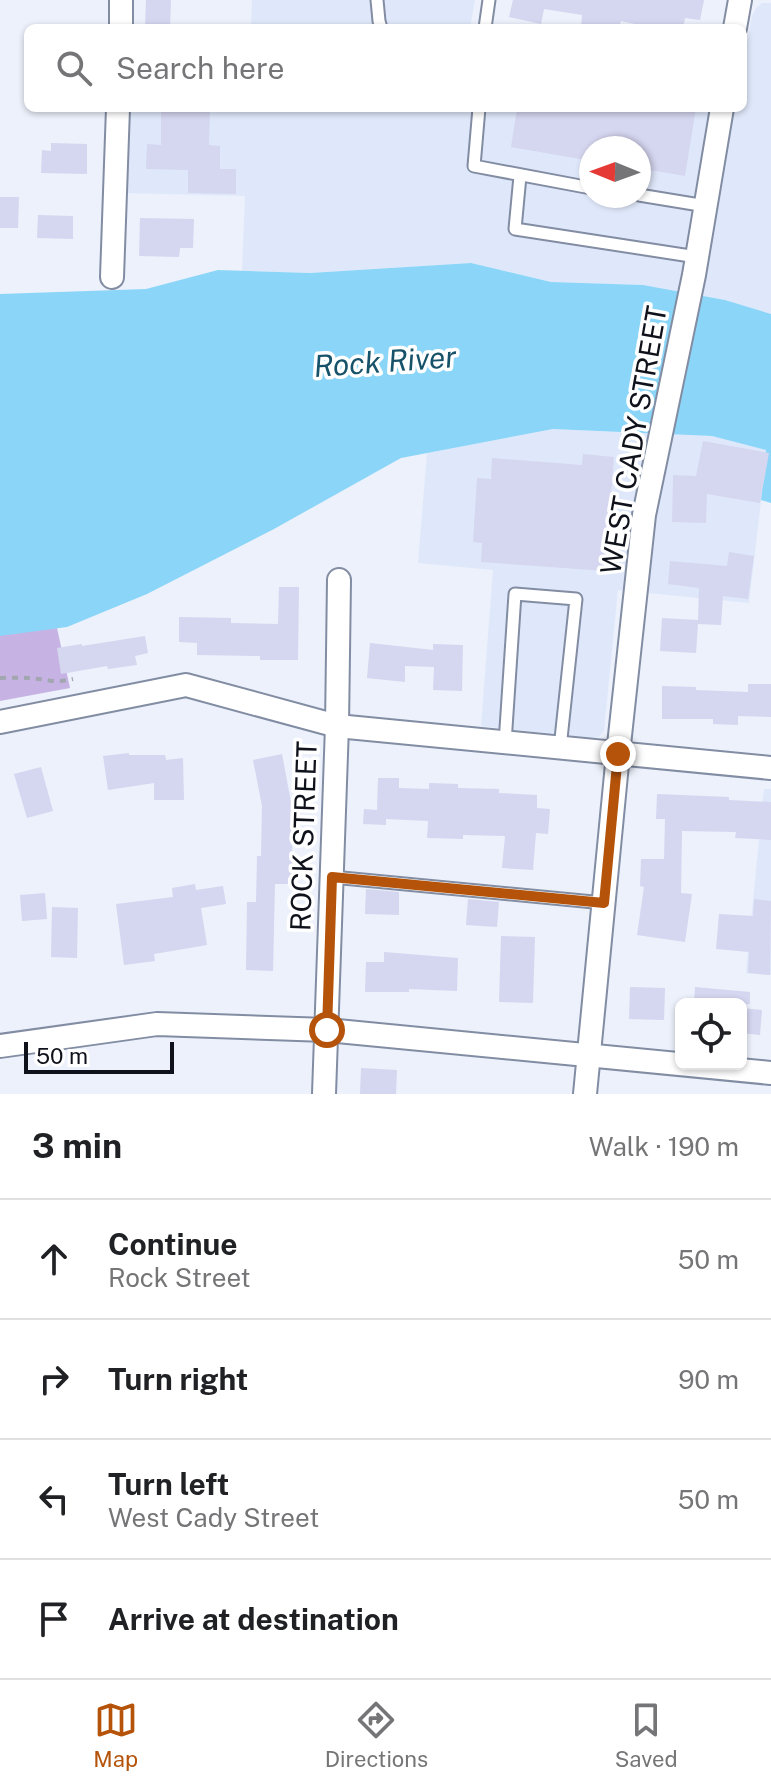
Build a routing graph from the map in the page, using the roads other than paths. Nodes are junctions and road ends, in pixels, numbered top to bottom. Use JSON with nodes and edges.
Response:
{"nodes":[{"id":1,"x":121,"y":0,"type":"edge"},
{"id":2,"x":377,"y":0,"type":"edge"},
{"id":3,"x":489,"y":0,"type":"edge"},
{"id":4,"x":740,"y":0,"type":"edge"},
{"id":5,"x":121,"y":24,"type":"edge"},
{"id":6,"x":380,"y":24,"type":"edge"},
{"id":7,"x":486,"y":24,"type":"edge"},
{"id":8,"x":736,"y":24,"type":"edge"},
{"id":9,"x":118,"y":112,"type":"edge"},
{"id":10,"x":479,"y":112,"type":"edge"},
{"id":11,"x":721,"y":112,"type":"edge"},
{"id":12,"x":520,"y":176,"type":"junction"},
{"id":13,"x":579,"y":186,"type":"edge"},
{"id":14,"x":651,"y":197,"type":"edge"},
{"id":15,"x":706,"y":206,"type":"junction"},
{"id":16,"x":696,"y":266,"type":"junction"},
{"id":17,"x":112,"y":277,"type":"dead end"},
{"id":18,"x":339,"y":580,"type":"dead end"},
{"id":19,"x":0,"y":722,"type":"edge"},
{"id":20,"x":337,"y":726,"type":"junction"},
{"id":21,"x":505,"y":743,"type":"junction"},
{"id":22,"x":560,"y":748,"type":"junction"},
{"id":23,"x":618,"y":754,"type":"junction"},
{"id":24,"x":771,"y":768,"type":"edge"},
{"id":25,"x":332,"y":877,"type":"junction"},
{"id":26,"x":604,"y":903,"type":"junction"},
{"id":27,"x":327,"y":1030,"type":"junction"},
{"id":28,"x":0,"y":1046,"type":"edge"},
{"id":29,"x":590,"y":1055,"type":"junction"},
{"id":30,"x":771,"y":1073,"type":"edge"},
{"id":31,"x":324,"y":1094,"type":"edge"},
{"id":32,"x":585,"y":1094,"type":"edge"}],
"edges":[{"from":1,"to":5,"type":"street"},
{"from":2,"to":6,"type":"lane"},
{"from":3,"to":7,"type":"lane"},
{"from":4,"to":8,"type":"street"},
{"from":9,"to":17,"type":"street"},
{"from":10,"to":12,"type":"lane"},
{"from":11,"to":15,"type":"street","name":"WEST CADY STREET"},
{"from":12,"to":13,"type":"lane"},
{"from":12,"to":16,"type":"lane"},
{"from":14,"to":15,"type":"lane"},
{"from":15,"to":16,"type":"street","name":"WEST CADY STREET"},
{"from":16,"to":23,"type":"street","name":"WEST CADY STREET"},
{"from":18,"to":20,"type":"street","name":"ROCK STREET"},
{"from":19,"to":20,"type":"street"},
{"from":20,"to":21,"type":"street"},
{"from":20,"to":25,"type":"street","name":"ROCK STREET"},
{"from":21,"to":22,"type":"street"},
{"from":21,"to":22,"type":"lane"},
{"from":22,"to":23,"type":"street"},
{"from":23,"to":24,"type":"street"},
{"from":23,"to":26,"type":"street","name":"WEST CADY STREET"},
{"from":25,"to":26,"type":"lane"},
{"from":25,"to":27,"type":"street","name":"ROCK STREET"},
{"from":26,"to":29,"type":"street","name":"WEST CADY STREET"},
{"from":27,"to":28,"type":"street"},
{"from":27,"to":29,"type":"street"},
{"from":27,"to":31,"type":"street","name":"ROCK STREET"},
{"from":29,"to":30,"type":"street"},
{"from":29,"to":32,"type":"street","name":"WEST CADY STREET"}]}
